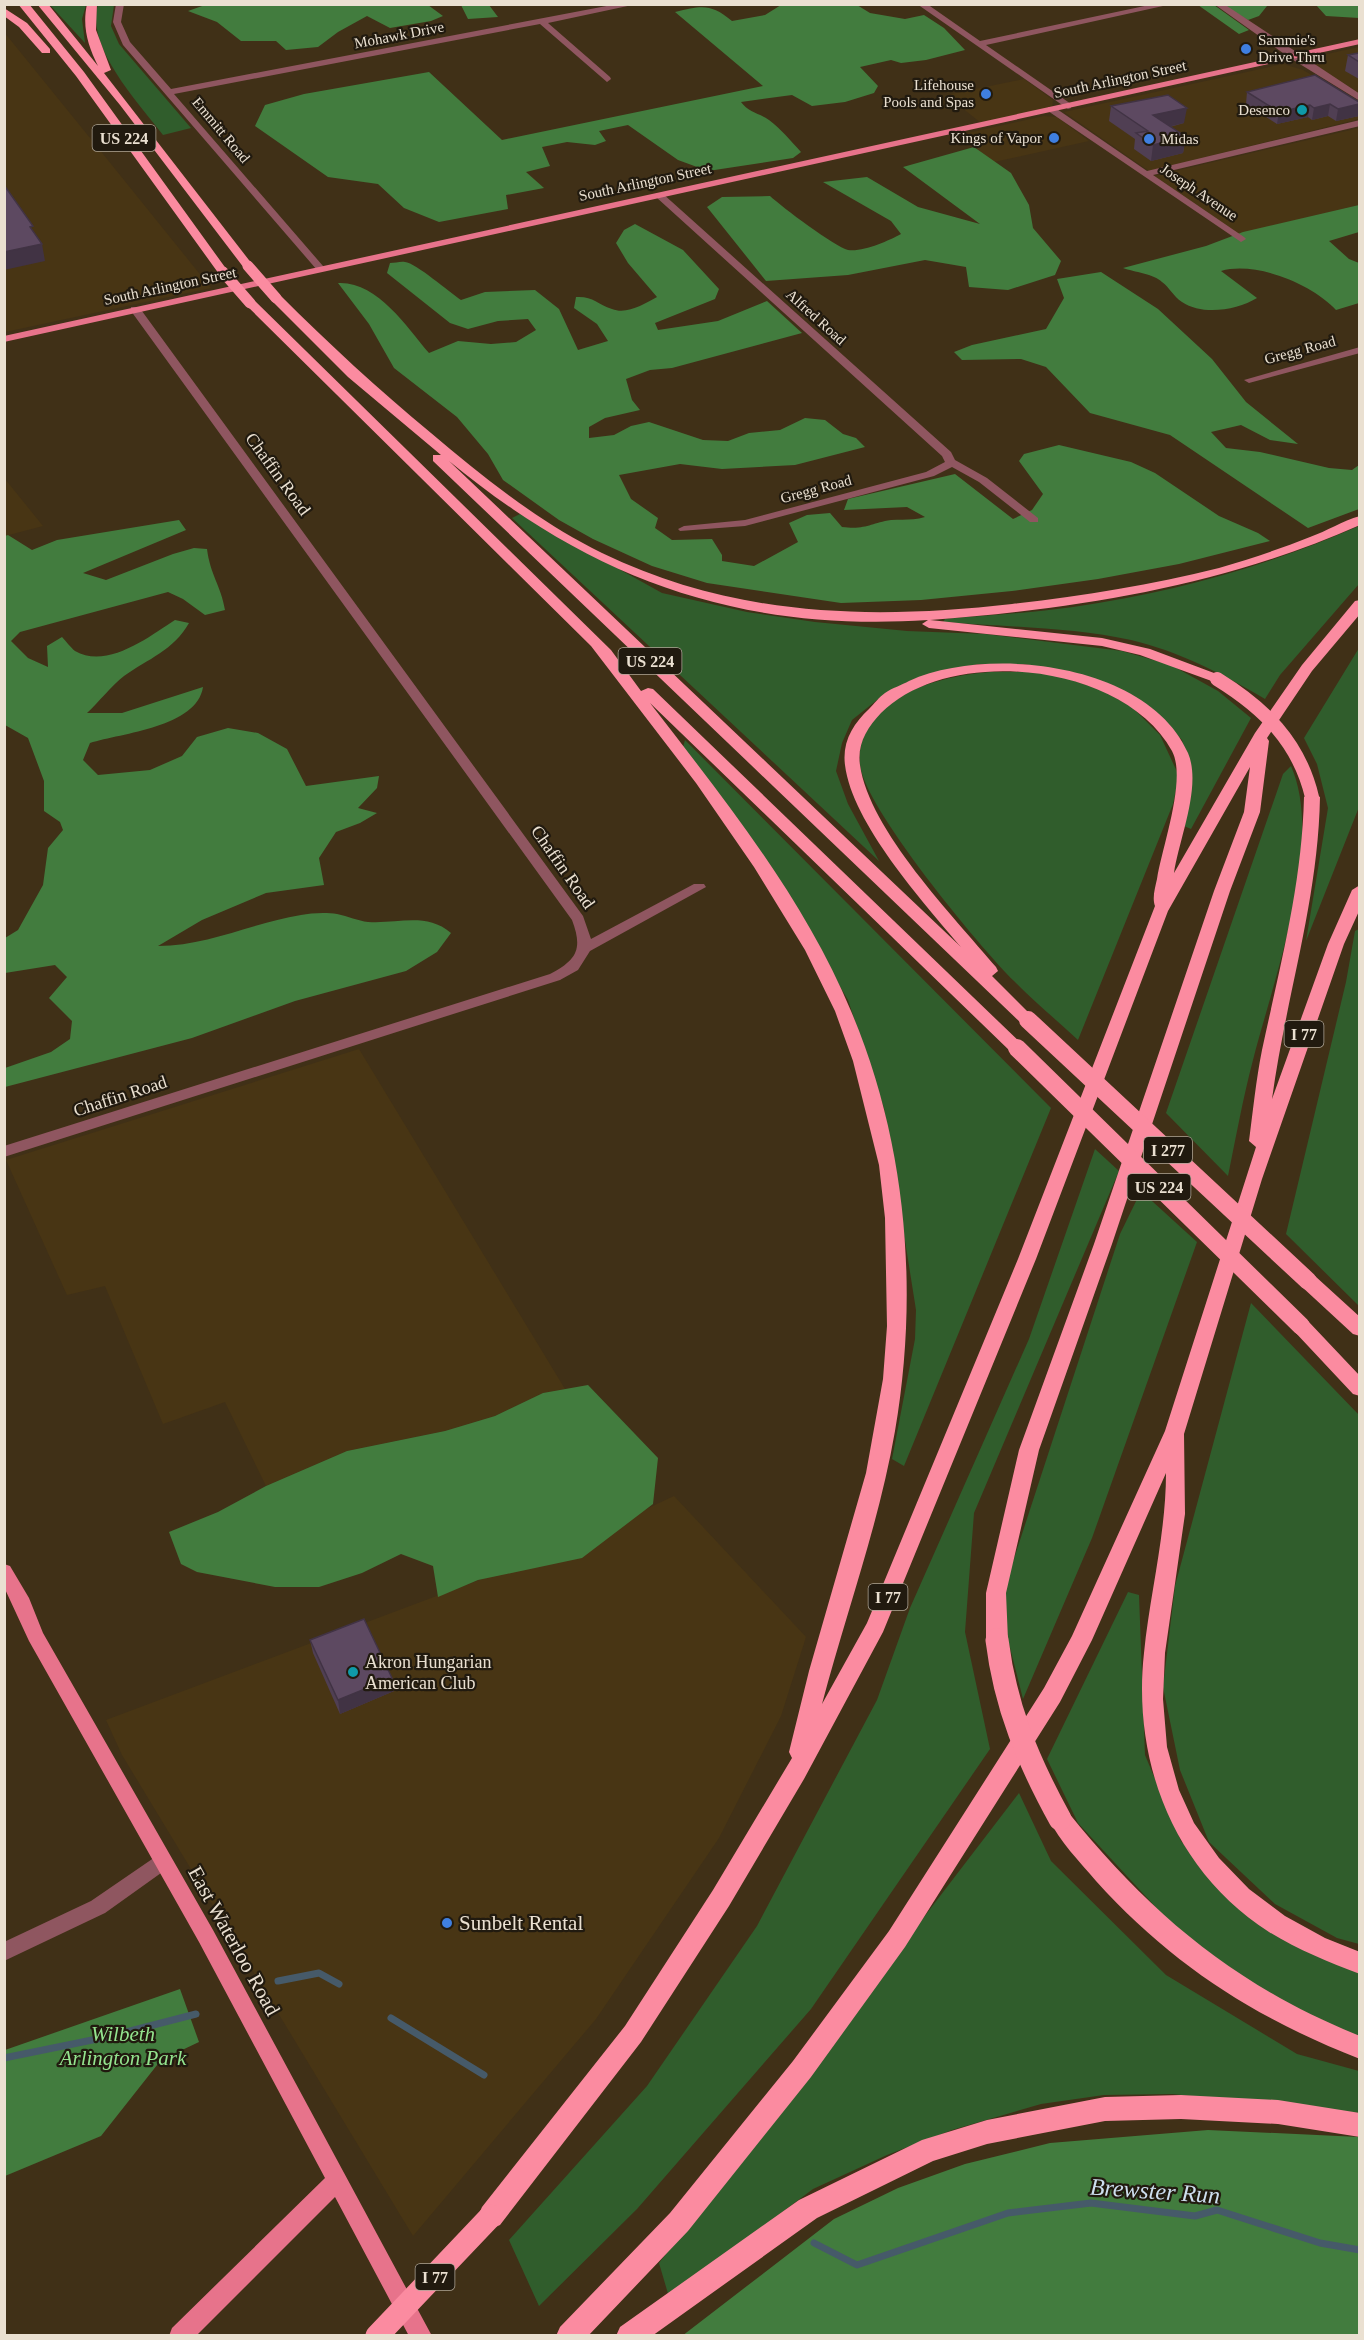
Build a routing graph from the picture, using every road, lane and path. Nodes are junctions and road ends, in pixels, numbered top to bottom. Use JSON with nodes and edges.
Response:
{"nodes":[{"id":1,"x":23,"y":4,"type":"edge"},
{"id":2,"x":42,"y":4,"type":"edge"},
{"id":3,"x":92,"y":4,"type":"edge"},
{"id":4,"x":120,"y":4,"type":"edge"},
{"id":5,"x":633,"y":4,"type":"edge"},
{"id":6,"x":921,"y":4,"type":"edge"},
{"id":7,"x":1168,"y":4,"type":"edge"},
{"id":8,"x":1218,"y":4,"type":"edge"},
{"id":9,"x":4,"y":11,"type":"edge"},
{"id":10,"x":542,"y":22,"type":"junction"},
{"id":11,"x":1359,"y":41,"type":"edge"},
{"id":12,"x":978,"y":44,"type":"junction"},
{"id":13,"x":1293,"y":56,"type":"junction"},
{"id":14,"x":607,"y":79,"type":"dead end"},
{"id":15,"x":170,"y":92,"type":"junction"},
{"id":16,"x":1359,"y":98,"type":"edge"},
{"id":17,"x":124,"y":103,"type":"junction"},
{"id":18,"x":1068,"y":106,"type":"junction"},
{"id":19,"x":1052,"y":109,"type":"junction"},
{"id":20,"x":1359,"y":123,"type":"edge"},
{"id":21,"x":128,"y":144,"type":"junction"},
{"id":22,"x":1145,"y":174,"type":"junction"},
{"id":23,"x":659,"y":195,"type":"junction"},
{"id":24,"x":1241,"y":239,"type":"dead end"},
{"id":25,"x":320,"y":268,"type":"junction"},
{"id":26,"x":135,"y":309,"type":"junction"},
{"id":27,"x":4,"y":339,"type":"edge"},
{"id":28,"x":1359,"y":350,"type":"edge"},
{"id":29,"x":344,"y":366,"type":"junction"},
{"id":30,"x":1249,"y":380,"type":"dead end"},
{"id":31,"x":951,"y":462,"type":"junction"},
{"id":32,"x":1034,"y":520,"type":"dead end"},
{"id":33,"x":1359,"y":520,"type":"edge"},
{"id":34,"x":684,"y":529,"type":"dead end"},
{"id":35,"x":1359,"y":604,"type":"edge"},
{"id":36,"x":857,"y":618,"type":"junction"},
{"id":37,"x":598,"y":646,"type":"junction"},
{"id":38,"x":1262,"y":734,"type":"junction"},
{"id":39,"x":699,"y":888,"type":"dead end"},
{"id":40,"x":1359,"y":890,"type":"edge"},
{"id":41,"x":1160,"y":911,"type":"junction"},
{"id":42,"x":585,"y":948,"type":"junction"},
{"id":43,"x":1028,"y":1020,"type":"junction"},
{"id":44,"x":4,"y":1152,"type":"edge"},
{"id":45,"x":1253,"y":1179,"type":"junction"},
{"id":46,"x":1301,"y":1326,"type":"junction"},
{"id":47,"x":1359,"y":1329,"type":"edge"},
{"id":48,"x":1359,"y":1378,"type":"edge"},
{"id":49,"x":1359,"y":1389,"type":"edge"},
{"id":50,"x":1175,"y":1431,"type":"junction"},
{"id":51,"x":4,"y":1571,"type":"edge"},
{"id":52,"x":796,"y":1772,"type":"junction"},
{"id":53,"x":161,"y":1862,"type":"junction"},
{"id":54,"x":4,"y":1952,"type":"edge"},
{"id":55,"x":1359,"y":1962,"type":"edge"},
{"id":56,"x":1359,"y":2048,"type":"edge"},
{"id":57,"x":1359,"y":2125,"type":"edge"},
{"id":58,"x":337,"y":2181,"type":"junction"},
{"id":59,"x":180,"y":2336,"type":"edge"},
{"id":60,"x":376,"y":2336,"type":"edge"},
{"id":61,"x":421,"y":2336,"type":"edge"},
{"id":62,"x":569,"y":2336,"type":"edge"},
{"id":63,"x":629,"y":2336,"type":"edge"}],
"edges":[{"from":1,"to":21,"type":"highway","number":"US 224"},
{"from":2,"to":17,"type":"highway","number":"US 224"},
{"from":3,"to":17,"type":"highway"},
{"from":4,"to":15,"type":"street","name":"Emmitt Road"},
{"from":5,"to":10,"type":"street","name":"Mohawk Drive"},
{"from":6,"to":12,"type":"street"},
{"from":7,"to":12,"type":"street"},
{"from":8,"to":13,"type":"street"},
{"from":9,"to":21,"type":"highway"},
{"from":10,"to":14,"type":"street"},
{"from":10,"to":15,"type":"street","name":"Mohawk Drive"},
{"from":11,"to":13,"type":"main road","name":"South Arlington Street"},
{"from":12,"to":18,"type":"street"},
{"from":13,"to":16,"type":"street"},
{"from":13,"to":18,"type":"main road","name":"South Arlington Street"},
{"from":15,"to":25,"type":"street","name":"Emmitt Road"},
{"from":17,"to":29,"type":"highway","number":"US 224","bridge":true},
{"from":18,"to":19,"type":"main road","name":"South Arlington Street"},
{"from":19,"to":22,"type":"street","name":"Joseph Avenue"},
{"from":19,"to":23,"type":"main road","name":"South Arlington Street"},
{"from":20,"to":22,"type":"street"},
{"from":21,"to":37,"type":"highway","number":"US 224","bridge":true},
{"from":22,"to":24,"type":"street","name":"Joseph Avenue"},
{"from":23,"to":25,"type":"main road","name":"South Arlington Street"},
{"from":23,"to":31,"type":"street","name":"Alfred Road"},
{"from":25,"to":26,"type":"main road","name":"South Arlington Street"},
{"from":26,"to":27,"type":"main road","name":"South Arlington Street"},
{"from":26,"to":42,"type":"street","name":"Chaffin Road"},
{"from":28,"to":30,"type":"street","name":"Gregg Road"},
{"from":29,"to":36,"type":"highway"},
{"from":29,"to":43,"type":"highway","number":"US 224"},
{"from":31,"to":32,"type":"street","name":"Alfred Road"},
{"from":31,"to":34,"type":"street","name":"Gregg Road"},
{"from":33,"to":36,"type":"highway"},
{"from":35,"to":38,"type":"highway","number":"I 77"},
{"from":36,"to":45,"type":"highway","bridge":true},
{"from":37,"to":46,"type":"highway","number":"US 224","bridge":true},
{"from":37,"to":52,"type":"highway"},
{"from":38,"to":41,"type":"highway","number":"I 77"},
{"from":38,"to":56,"type":"highway","bridge":true},
{"from":39,"to":42,"type":"street"},
{"from":40,"to":45,"type":"highway","number":"I 77"},
{"from":41,"to":43,"type":"highway"},
{"from":41,"to":52,"type":"highway","number":"I 77"},
{"from":42,"to":44,"type":"street","name":"Chaffin Road"},
{"from":43,"to":47,"type":"highway","number":"I 277","bridge":true},
{"from":45,"to":50,"type":"highway","number":"I 77"},
{"from":46,"to":48,"type":"highway","number":"US 224"},
{"from":46,"to":49,"type":"highway"},
{"from":50,"to":55,"type":"highway"},
{"from":50,"to":62,"type":"highway","number":"I 77"},
{"from":51,"to":53,"type":"main road","name":"East Waterloo Road"},
{"from":52,"to":60,"type":"highway","number":"I 77","bridge":true},
{"from":53,"to":54,"type":"street"},
{"from":53,"to":58,"type":"main road","name":"East Waterloo Road"},
{"from":57,"to":63,"type":"highway"},
{"from":58,"to":59,"type":"main road"},
{"from":58,"to":61,"type":"main road","name":"East Waterloo Road"}]}
